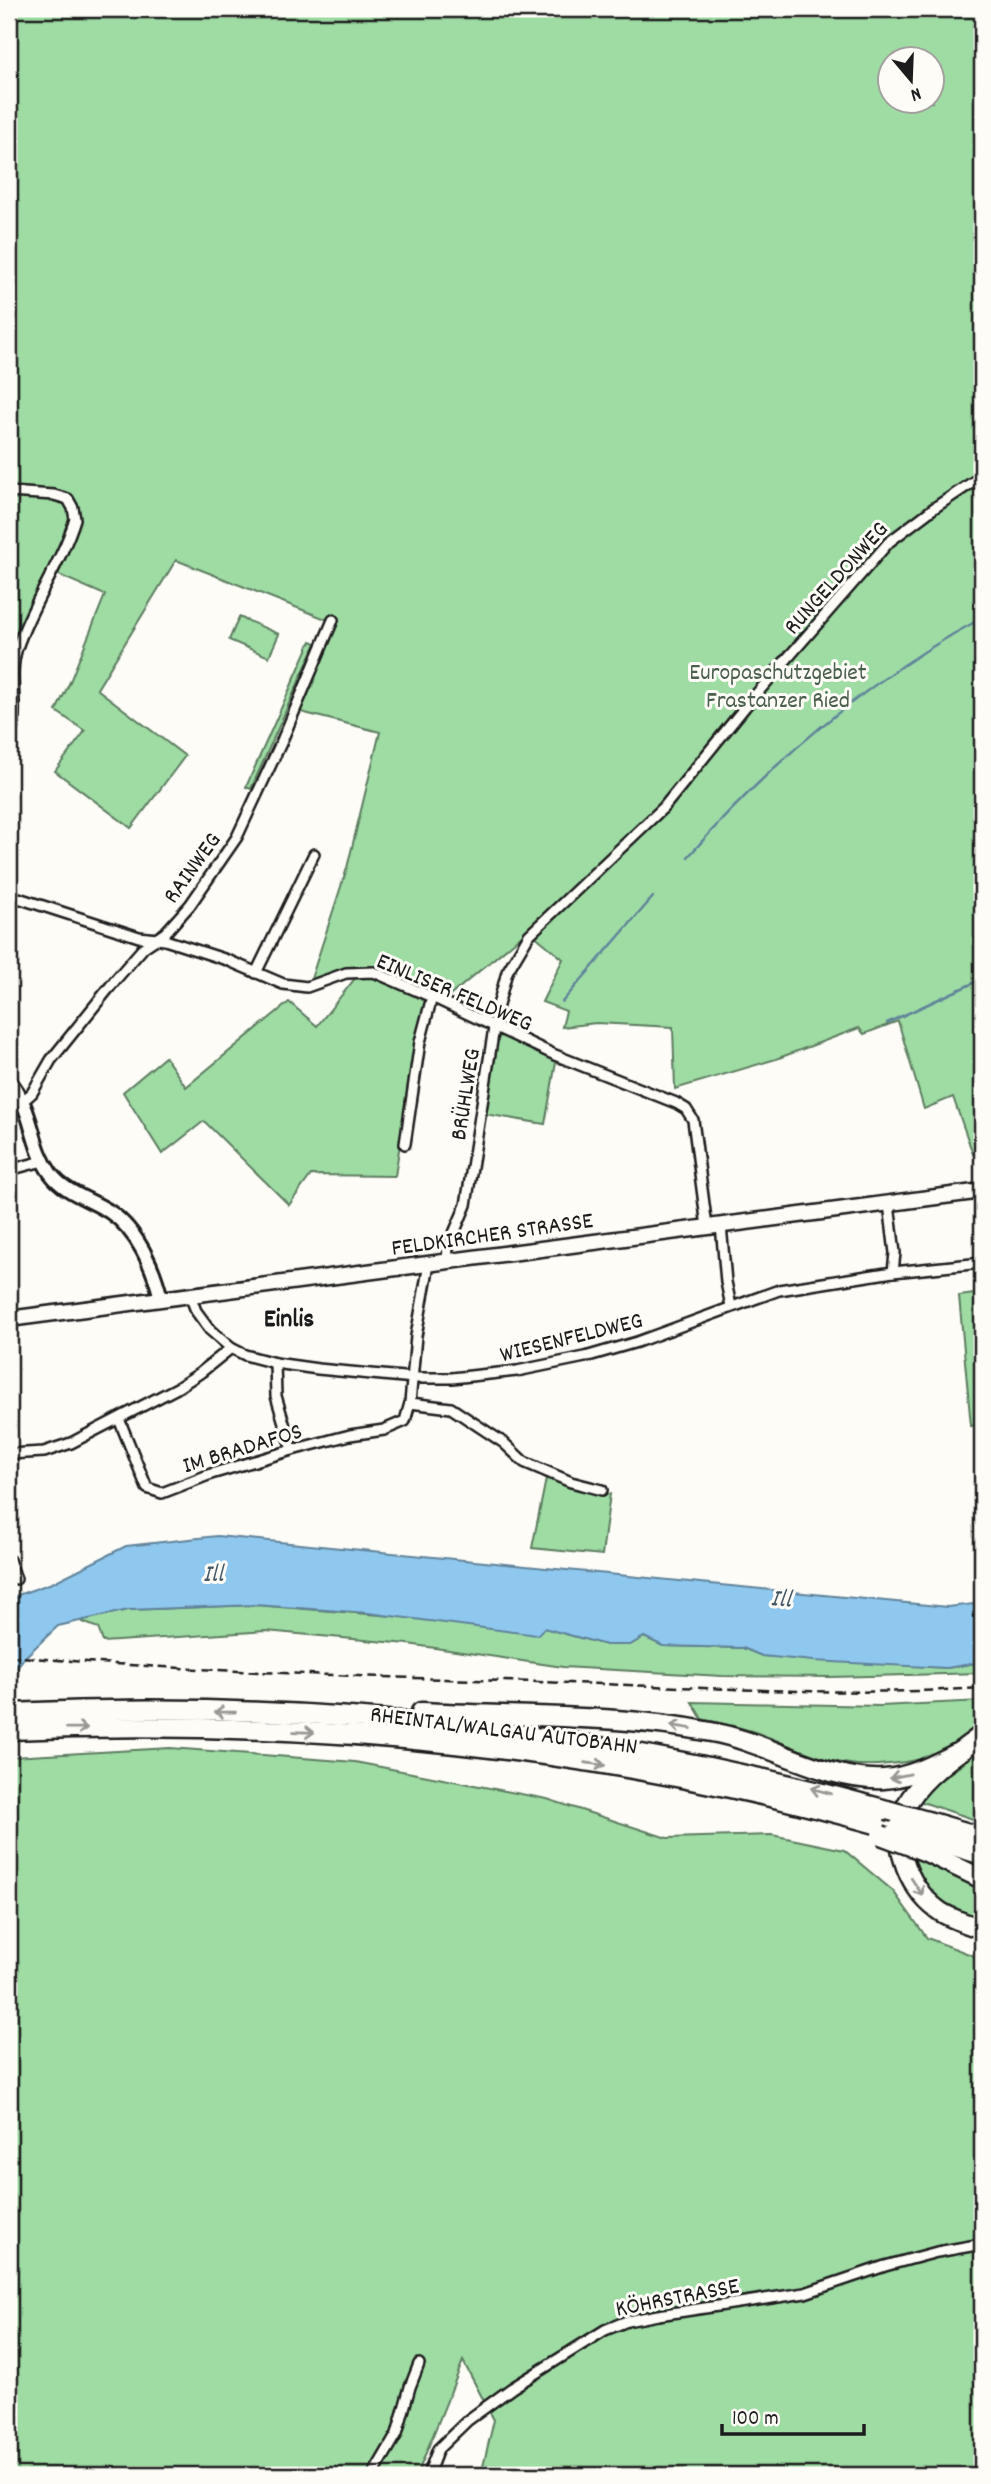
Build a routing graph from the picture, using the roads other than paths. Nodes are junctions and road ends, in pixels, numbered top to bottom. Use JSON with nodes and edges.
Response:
{"nodes":[{"id":1,"x":982,"y":476,"type":"edge"},
{"id":2,"x":9,"y":492,"type":"edge"},
{"id":3,"x":333,"y":620,"type":"dead end"},
{"id":4,"x":9,"y":739,"type":"edge"},
{"id":5,"x":314,"y":854,"type":"dead end"},
{"id":6,"x":9,"y":895,"type":"edge"},
{"id":7,"x":528,"y":934,"type":"joint"},
{"id":8,"x":155,"y":939,"type":"junction"},
{"id":9,"x":256,"y":972,"type":"junction"},
{"id":10,"x":432,"y":997,"type":"junction"},
{"id":11,"x":493,"y":1027,"type":"junction"},
{"id":12,"x":9,"y":1081,"type":"edge"},
{"id":13,"x":24,"y":1100,"type":"junction"},
{"id":14,"x":405,"y":1144,"type":"dead end"},
{"id":15,"x":43,"y":1161,"type":"junction"},
{"id":16,"x":9,"y":1170,"type":"edge"},
{"id":17,"x":982,"y":1191,"type":"edge"},
{"id":18,"x":889,"y":1204,"type":"junction"},
{"id":19,"x":714,"y":1226,"type":"junction"},
{"id":20,"x":447,"y":1262,"type":"junction"},
{"id":21,"x":982,"y":1263,"type":"edge"},
{"id":22,"x":429,"y":1264,"type":"junction"},
{"id":23,"x":893,"y":1272,"type":"junction"},
{"id":24,"x":190,"y":1295,"type":"junction"},
{"id":25,"x":161,"y":1299,"type":"junction"},
{"id":26,"x":731,"y":1306,"type":"junction"},
{"id":27,"x":9,"y":1320,"type":"edge"},
{"id":28,"x":231,"y":1348,"type":"junction"},
{"id":29,"x":275,"y":1363,"type":"junction"},
{"id":30,"x":414,"y":1378,"type":"junction"},
{"id":31,"x":410,"y":1404,"type":"junction"},
{"id":32,"x":119,"y":1419,"type":"junction"},
{"id":33,"x":292,"y":1450,"type":"junction"},
{"id":34,"x":9,"y":1454,"type":"edge"},
{"id":35,"x":602,"y":1490,"type":"dead end"},
{"id":36,"x":9,"y":1560,"type":"edge"},
{"id":37,"x":16,"y":1579,"type":"dead end"},
{"id":38,"x":9,"y":1713,"type":"edge"},
{"id":39,"x":345,"y":1717,"type":"junction"},
{"id":40,"x":9,"y":1730,"type":"edge"},
{"id":41,"x":982,"y":1735,"type":"edge"},
{"id":42,"x":963,"y":1750,"type":"junction"},
{"id":43,"x":884,"y":1823,"type":"junction"},
{"id":44,"x":927,"y":1837,"type":"junction"},
{"id":45,"x":982,"y":1837,"type":"edge"},
{"id":46,"x":982,"y":1855,"type":"edge"},
{"id":47,"x":982,"y":1879,"type":"edge"},
{"id":48,"x":982,"y":1929,"type":"edge"},
{"id":49,"x":982,"y":2244,"type":"edge"},
{"id":50,"x":419,"y":2364,"type":"dead end"},
{"id":51,"x":373,"y":2475,"type":"edge"},
{"id":52,"x":428,"y":2475,"type":"edge"}],
"edges":[{"from":1,"to":7,"type":"street","name":"RUNGELDONWEG"},
{"from":2,"to":4,"type":"street"},
{"from":3,"to":8,"type":"street","name":"RAINWEG"},
{"from":5,"to":9,"type":"street"},
{"from":6,"to":8,"type":"street","name":"EINLISER FELDWEG"},
{"from":7,"to":11,"type":"street","name":"BRÜHLWEG"},
{"from":8,"to":9,"type":"street","name":"EINLISER FELDWEG"},
{"from":8,"to":13,"type":"street","name":"RAINWEG"},
{"from":9,"to":10,"type":"street","name":"EINLISER FELDWEG"},
{"from":10,"to":11,"type":"street","name":"EINLISER FELDWEG"},
{"from":10,"to":14,"type":"street","name":"BRÜHLWEG"},
{"from":11,"to":19,"type":"street","name":"EINLISER FELDWEG"},
{"from":11,"to":20,"type":"street","name":"BRÜHLWEG"},
{"from":12,"to":13,"type":"main road"},
{"from":13,"to":15,"type":"main road"},
{"from":15,"to":16,"type":"street"},
{"from":15,"to":25,"type":"main road"},
{"from":17,"to":18,"type":"main road","name":"FELDKIRCHER STRASSE"},
{"from":18,"to":19,"type":"main road","name":"FELDKIRCHER STRASSE"},
{"from":18,"to":23,"type":"street"},
{"from":19,"to":20,"type":"main road","name":"FELDKIRCHER STRASSE"},
{"from":19,"to":26,"type":"street"},
{"from":20,"to":22,"type":"main road","name":"FELDKIRCHER STRASSE"},
{"from":21,"to":23,"type":"street","name":"WIESENFELDWEG"},
{"from":22,"to":24,"type":"main road","name":"FELDKIRCHER STRASSE"},
{"from":22,"to":30,"type":"street"},
{"from":23,"to":26,"type":"street","name":"WIESENFELDWEG"},
{"from":24,"to":25,"type":"main road","name":"FELDKIRCHER STRASSE"},
{"from":24,"to":28,"type":"street","name":"WIESENFELDWEG"},
{"from":25,"to":27,"type":"main road","name":"FELDKIRCHER STRASSE"},
{"from":26,"to":30,"type":"street","name":"WIESENFELDWEG"},
{"from":28,"to":29,"type":"street","name":"WIESENFELDWEG"},
{"from":28,"to":32,"type":"street"},
{"from":29,"to":30,"type":"street","name":"WIESENFELDWEG"},
{"from":29,"to":33,"type":"street"},
{"from":30,"to":31,"type":"street"},
{"from":31,"to":33,"type":"street","name":"IM BRADAFOS"},
{"from":31,"to":35,"type":"street"},
{"from":32,"to":33,"type":"street","name":"IM BRADAFOS"},
{"from":32,"to":34,"type":"street"},
{"from":36,"to":37,"type":"street"},
{"from":39,"to":38,"type":"highway","name":"RHEINTAL/WALGAU AUTOBAHN","one_way":true},
{"from":42,"to":39,"type":"highway","one_way":true},
{"from":43,"to":39,"type":"highway","name":"RHEINTAL/WALGAU AUTOBAHN","one_way":true},
{"from":40,"to":43,"type":"highway","name":"RHEINTAL/WALGAU AUTOBAHN","one_way":true},
{"from":41,"to":42,"type":"highway"},
{"from":42,"to":48,"type":"highway","one_way":true},
{"from":43,"to":44,"type":"highway","name":"RHEINTAL/WALGAU AUTOBAHN","bridge":true},
{"from":44,"to":45,"type":"highway","name":"RHEINTAL/WALGAU AUTOBAHN"},
{"from":44,"to":46,"type":"highway","name":"RHEINTAL/WALGAU AUTOBAHN"},
{"from":44,"to":47,"type":"highway"},
{"from":49,"to":52,"type":"street","name":"KÖHRSTRASSE"},
{"from":50,"to":51,"type":"street"}]}
